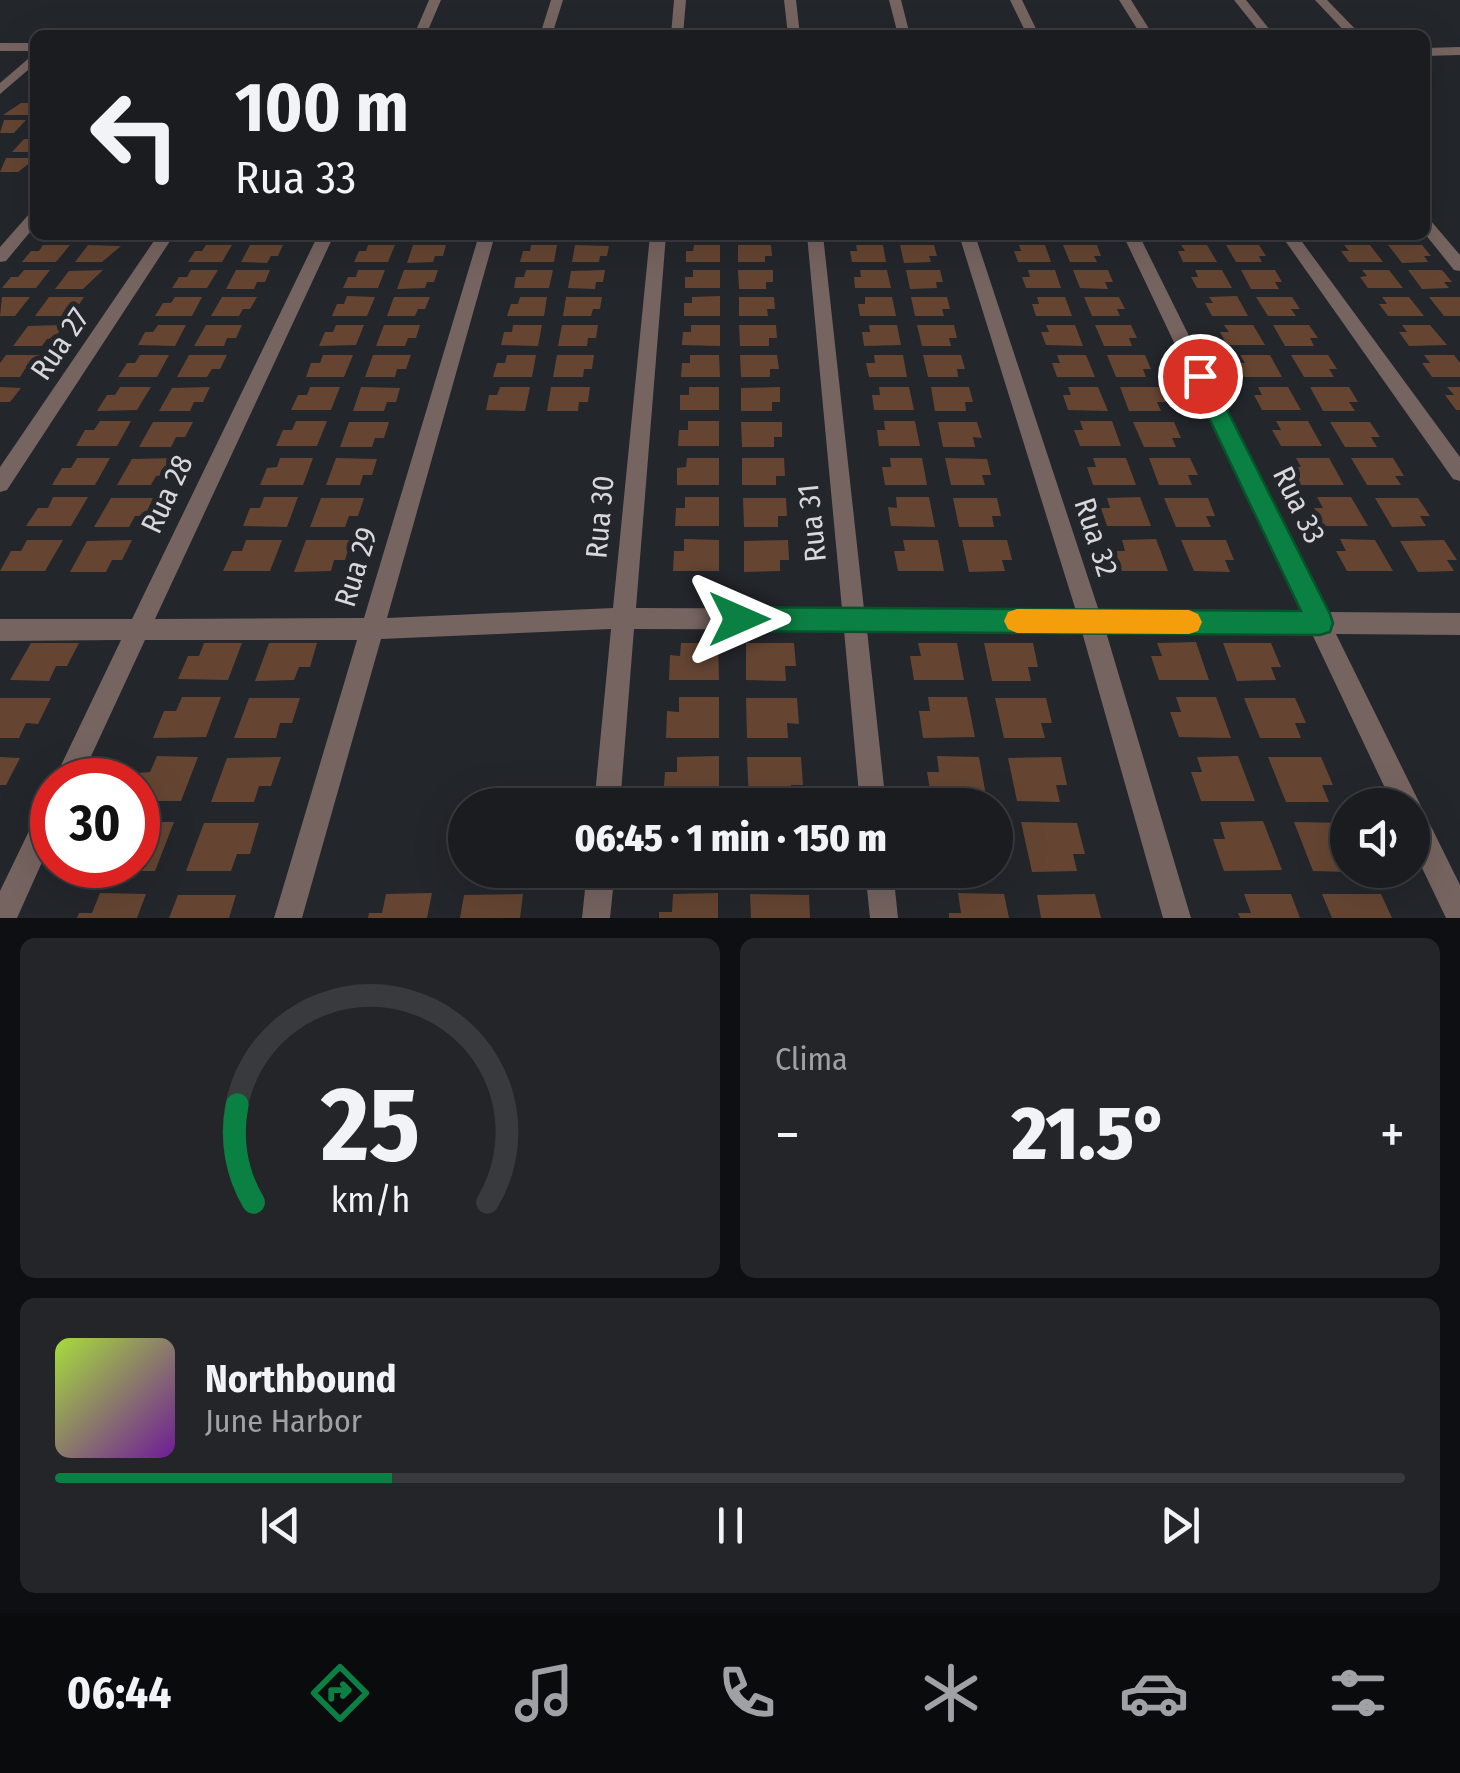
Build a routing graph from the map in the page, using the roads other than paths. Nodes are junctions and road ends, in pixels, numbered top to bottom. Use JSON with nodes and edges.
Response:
{"nodes":[{"id":1,"x":436,"y":0,"type":"edge"},
{"id":2,"x":557,"y":0,"type":"edge"},
{"id":3,"x":680,"y":0,"type":"edge"},
{"id":4,"x":790,"y":0,"type":"edge"},
{"id":5,"x":894,"y":0,"type":"edge"},
{"id":6,"x":1016,"y":0,"type":"edge"},
{"id":7,"x":1124,"y":0,"type":"edge"},
{"id":8,"x":1240,"y":0,"type":"edge"},
{"id":9,"x":1321,"y":0,"type":"edge"},
{"id":10,"x":422,"y":30,"type":"edge"},
{"id":11,"x":548,"y":30,"type":"edge"},
{"id":12,"x":677,"y":30,"type":"edge"},
{"id":13,"x":793,"y":30,"type":"edge"},
{"id":14,"x":903,"y":30,"type":"edge"},
{"id":15,"x":1031,"y":30,"type":"edge"},
{"id":16,"x":1144,"y":30,"type":"edge"},
{"id":17,"x":1264,"y":30,"type":"edge"},
{"id":18,"x":1350,"y":30,"type":"edge"},
{"id":19,"x":0,"y":47,"type":"edge"},
{"id":20,"x":30,"y":47,"type":"edge"},
{"id":21,"x":1460,"y":51,"type":"edge"},
{"id":22,"x":1430,"y":52,"type":"edge"},
{"id":23,"x":30,"y":62,"type":"edge"},
{"id":24,"x":0,"y":90,"type":"edge"},
{"id":25,"x":30,"y":222,"type":"edge"},
{"id":26,"x":1430,"y":230,"type":"edge"},
{"id":27,"x":163,"y":240,"type":"edge"},
{"id":28,"x":324,"y":240,"type":"edge"},
{"id":29,"x":486,"y":240,"type":"edge"},
{"id":30,"x":658,"y":240,"type":"edge"},
{"id":31,"x":815,"y":240,"type":"edge"},
{"id":32,"x":969,"y":240,"type":"edge"},
{"id":33,"x":1133,"y":240,"type":"edge"},
{"id":34,"x":1293,"y":240,"type":"edge"},
{"id":35,"x":0,"y":257,"type":"edge"},
{"id":36,"x":1460,"y":266,"type":"edge"},
{"id":37,"x":1460,"y":473,"type":"edge"},
{"id":38,"x":0,"y":484,"type":"edge"},
{"id":39,"x":624,"y":618,"type":"junction"},
{"id":40,"x":854,"y":620,"type":"junction"},
{"id":41,"x":1092,"y":622,"type":"junction"},
{"id":42,"x":1320,"y":623,"type":"junction"},
{"id":43,"x":1460,"y":624,"type":"edge"},
{"id":44,"x":369,"y":629,"type":"junction"},
{"id":45,"x":0,"y":630,"type":"edge"},
{"id":46,"x":138,"y":630,"type":"junction"},
{"id":47,"x":77,"y":758,"type":"edge"},
{"id":48,"x":609,"y":788,"type":"edge"},
{"id":49,"x":871,"y":788,"type":"edge"},
{"id":50,"x":1399,"y":788,"type":"edge"},
{"id":51,"x":1430,"y":854,"type":"edge"},
{"id":52,"x":30,"y":858,"type":"edge"},
{"id":53,"x":599,"y":888,"type":"edge"},
{"id":54,"x":881,"y":888,"type":"edge"},
{"id":55,"x":1460,"y":916,"type":"edge"},
{"id":56,"x":2,"y":918,"type":"edge"},
{"id":57,"x":288,"y":918,"type":"edge"},
{"id":58,"x":596,"y":918,"type":"edge"},
{"id":59,"x":884,"y":918,"type":"edge"},
{"id":60,"x":1177,"y":918,"type":"edge"}],
"edges":[{"from":1,"to":10,"type":"street"},
{"from":2,"to":11,"type":"street"},
{"from":3,"to":12,"type":"street"},
{"from":4,"to":13,"type":"street"},
{"from":5,"to":14,"type":"street"},
{"from":6,"to":15,"type":"street"},
{"from":7,"to":16,"type":"street"},
{"from":8,"to":17,"type":"street"},
{"from":9,"to":18,"type":"street"},
{"from":19,"to":20,"type":"street"},
{"from":21,"to":22,"type":"street"},
{"from":23,"to":24,"type":"street"},
{"from":25,"to":35,"type":"street"},
{"from":26,"to":36,"type":"street"},
{"from":27,"to":38,"type":"street","name":"Rua 27"},
{"from":28,"to":46,"type":"street","name":"Rua 28"},
{"from":29,"to":44,"type":"street","name":"Rua 29"},
{"from":30,"to":39,"type":"street","name":"Rua 30"},
{"from":31,"to":40,"type":"street","name":"Rua 31"},
{"from":32,"to":41,"type":"street","name":"Rua 32"},
{"from":33,"to":42,"type":"street","name":"Rua 33"},
{"from":34,"to":37,"type":"street"},
{"from":39,"to":40,"type":"street"},
{"from":39,"to":44,"type":"street"},
{"from":39,"to":48,"type":"street","name":"Rua 30"},
{"from":40,"to":41,"type":"street"},
{"from":40,"to":49,"type":"street","name":"Rua 31"},
{"from":41,"to":42,"type":"street"},
{"from":41,"to":60,"type":"street","name":"Rua 32"},
{"from":42,"to":43,"type":"street"},
{"from":42,"to":50,"type":"street","name":"Rua 33"},
{"from":44,"to":46,"type":"street"},
{"from":44,"to":57,"type":"street","name":"Rua 29"},
{"from":45,"to":46,"type":"street"},
{"from":46,"to":47,"type":"street","name":"Rua 28"},
{"from":51,"to":55,"type":"street"},
{"from":52,"to":56,"type":"street"},
{"from":53,"to":58,"type":"street"},
{"from":54,"to":59,"type":"street"}]}
